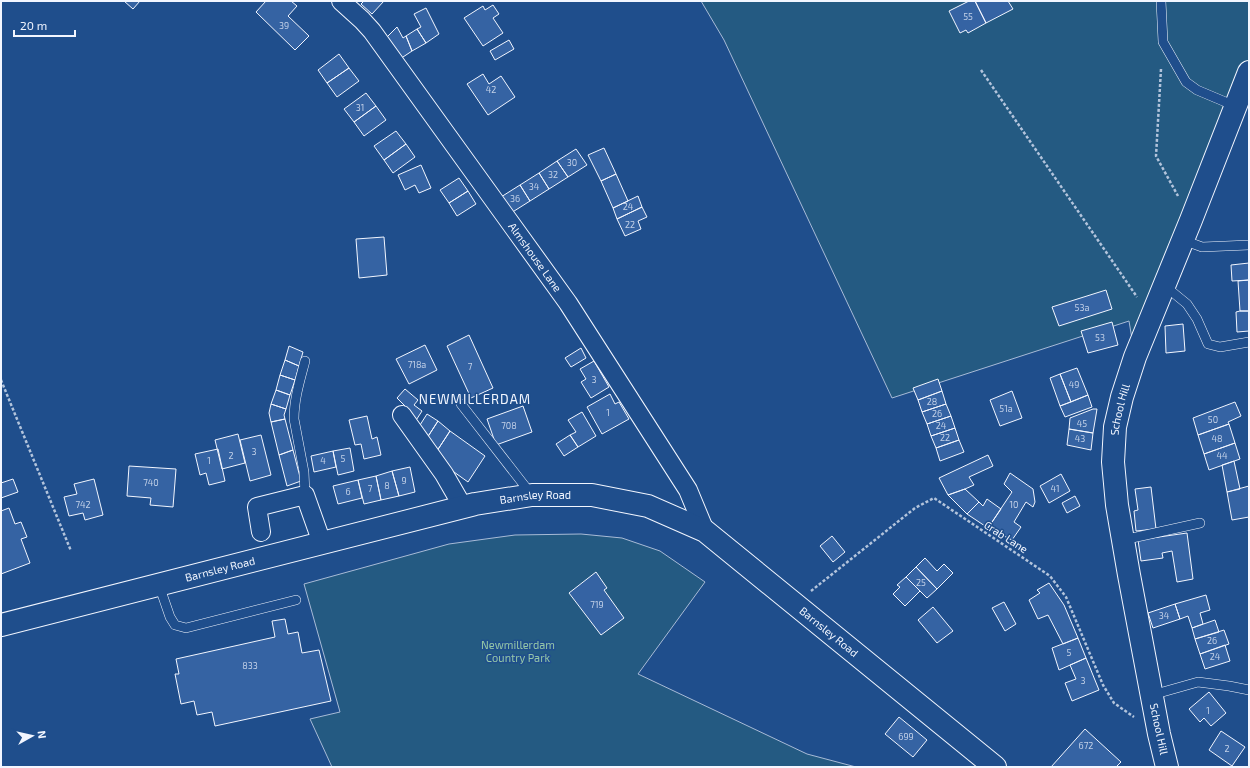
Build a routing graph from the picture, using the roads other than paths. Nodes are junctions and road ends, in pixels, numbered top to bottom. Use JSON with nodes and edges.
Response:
{"nodes":[{"id":1,"x":340,"y":1,"type":"edge"},
{"id":2,"x":1161,"y":1,"type":"edge"},
{"id":3,"x":1249,"y":72,"type":"edge"},
{"id":4,"x":1235,"y":106,"type":"junction"},
{"id":5,"x":1183,"y":240,"type":"junction"},
{"id":6,"x":1249,"y":245,"type":"edge"},
{"id":7,"x":1165,"y":286,"type":"junction"},
{"id":8,"x":1249,"y":342,"type":"edge"},
{"id":9,"x":305,"y":361,"type":"dead end"},
{"id":10,"x":461,"y":404,"type":"dead end"},
{"id":11,"x":402,"y":415,"type":"dead end"},
{"id":12,"x":305,"y":495,"type":"junction"},
{"id":13,"x":532,"y":495,"type":"junction"},
{"id":14,"x":463,"y":507,"type":"junction"},
{"id":15,"x":1200,"y":523,"type":"dead end"},
{"id":16,"x":705,"y":531,"type":"junction"},
{"id":17,"x":261,"y":532,"type":"dead end"},
{"id":18,"x":1123,"y":540,"type":"junction"},
{"id":19,"x":322,"y":543,"type":"junction"},
{"id":20,"x":159,"y":585,"type":"junction"},
{"id":21,"x":296,"y":600,"type":"dead end"},
{"id":22,"x":1,"y":625,"type":"edge"},
{"id":23,"x":1249,"y":690,"type":"edge"},
{"id":24,"x":1152,"y":695,"type":"junction"},
{"id":25,"x":996,"y":767,"type":"edge"},
{"id":26,"x":1167,"y":767,"type":"edge"}],
"edges":[{"from":1,"to":16,"type":"street","name":"Almshouse Lane"},
{"from":2,"to":4,"type":"lane"},
{"from":3,"to":4,"type":"main road","name":"School Hill"},
{"from":4,"to":5,"type":"main road","name":"School Hill"},
{"from":5,"to":6,"type":"lane"},
{"from":5,"to":7,"type":"main road","name":"School Hill"},
{"from":7,"to":8,"type":"lane"},
{"from":7,"to":18,"type":"main road","name":"School Hill"},
{"from":9,"to":12,"type":"lane"},
{"from":10,"to":13,"type":"lane"},
{"from":11,"to":14,"type":"street"},
{"from":12,"to":17,"type":"street"},
{"from":12,"to":19,"type":"street"},
{"from":13,"to":14,"type":"main road","name":"Barnsley Road"},
{"from":13,"to":16,"type":"main road","name":"Barnsley Road"},
{"from":14,"to":19,"type":"main road","name":"Barnsley Road"},
{"from":15,"to":18,"type":"lane"},
{"from":16,"to":25,"type":"main road","name":"Barnsley Road"},
{"from":18,"to":24,"type":"main road","name":"School Hill"},
{"from":19,"to":20,"type":"main road","name":"Barnsley Road"},
{"from":20,"to":21,"type":"lane"},
{"from":20,"to":22,"type":"main road","name":"Barnsley Road"},
{"from":23,"to":24,"type":"lane"},
{"from":24,"to":26,"type":"main road","name":"School Hill"}]}
